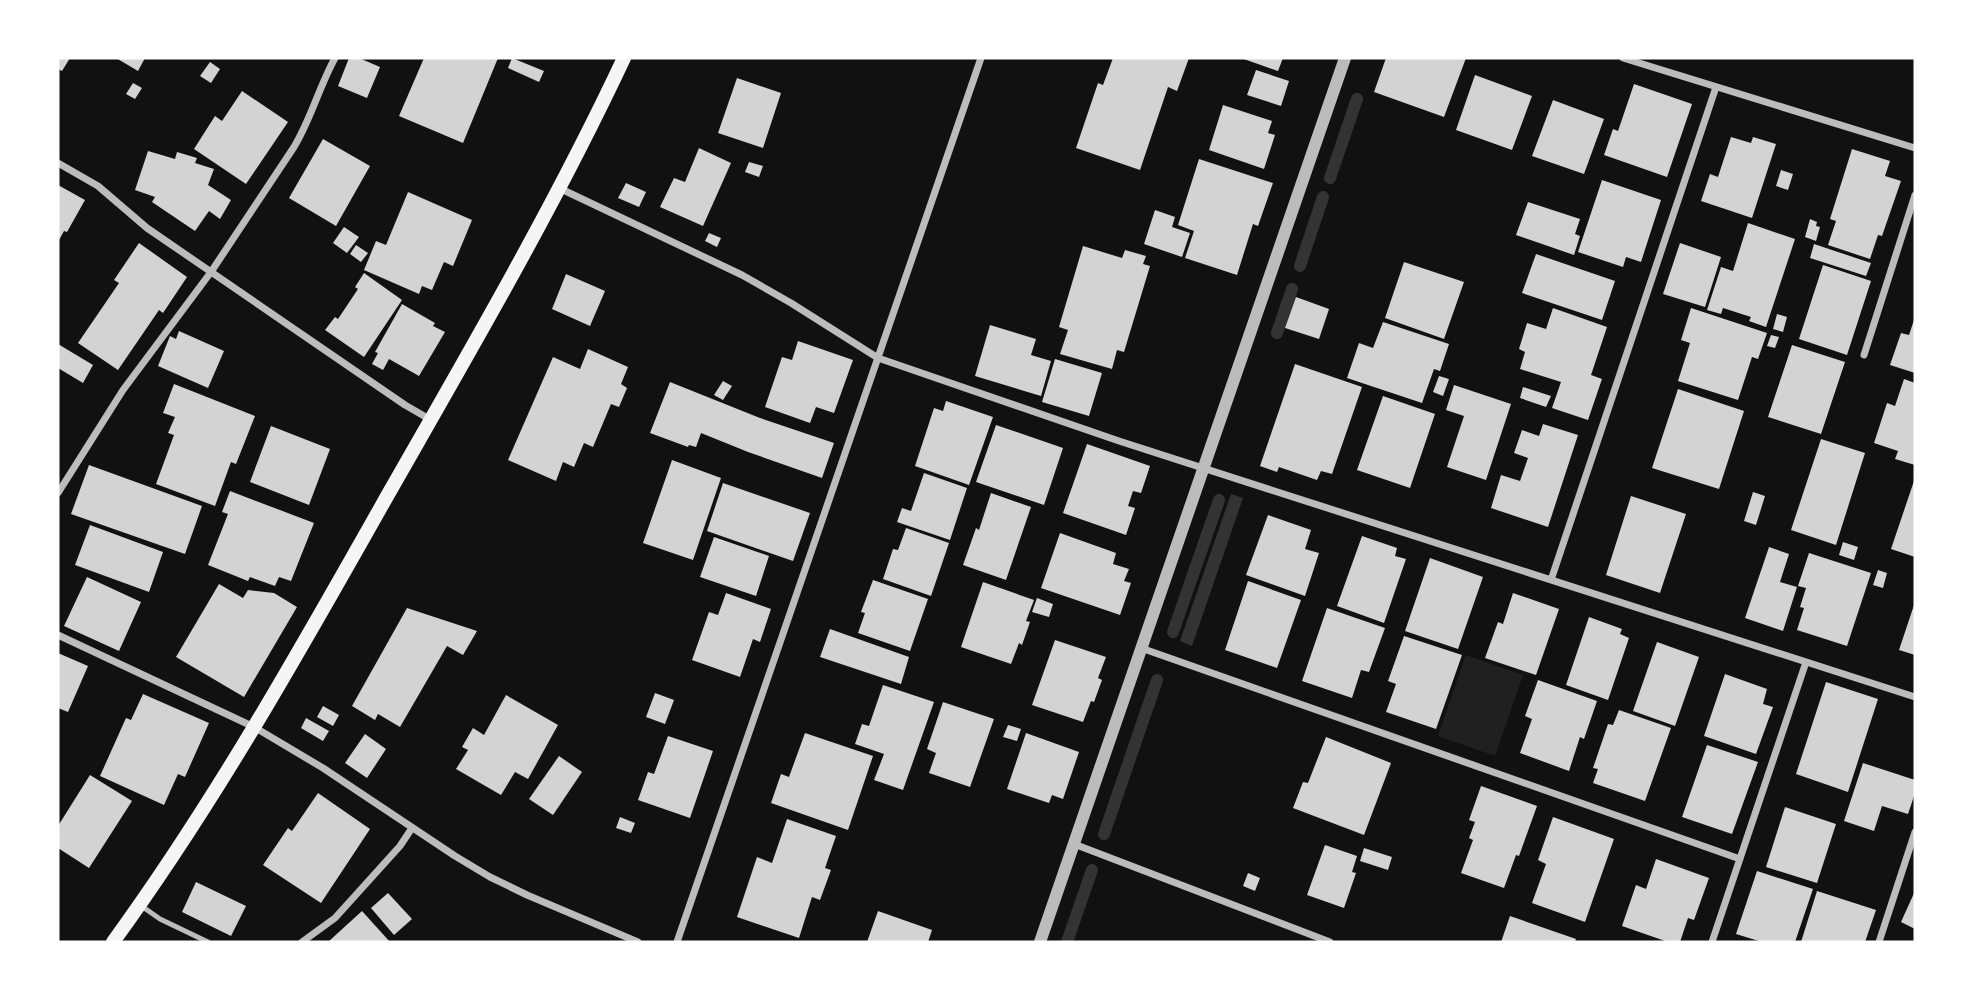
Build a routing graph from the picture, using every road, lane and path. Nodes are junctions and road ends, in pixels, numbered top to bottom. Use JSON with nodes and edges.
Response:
{"nodes":[{"id":1,"x":335,"y":58,"type":"edge"},
{"id":2,"x":624,"y":58,"type":"edge"},
{"id":3,"x":981,"y":58,"type":"edge"},
{"id":4,"x":1345,"y":58,"type":"edge"},
{"id":5,"x":1623,"y":58,"type":"edge"},
{"id":6,"x":1716,"y":87,"type":"junction"},
{"id":7,"x":1915,"y":148,"type":"edge"},
{"id":8,"x":58,"y":163,"type":"edge"},
{"id":9,"x":559,"y":188,"type":"junction"},
{"id":10,"x":1915,"y":195,"type":"edge"},
{"id":11,"x":211,"y":272,"type":"junction"},
{"id":12,"x":1864,"y":355,"type":"dead end"},
{"id":13,"x":878,"y":358,"type":"junction"},
{"id":14,"x":431,"y":420,"type":"junction"},
{"id":15,"x":1203,"y":469,"type":"junction"},
{"id":16,"x":58,"y":493,"type":"edge"},
{"id":17,"x":1551,"y":580,"type":"junction"},
{"id":18,"x":58,"y":635,"type":"edge"},
{"id":19,"x":1141,"y":648,"type":"junction"},
{"id":20,"x":1806,"y":662,"type":"junction"},
{"id":21,"x":1915,"y":697,"type":"edge"},
{"id":22,"x":254,"y":727,"type":"junction"},
{"id":23,"x":412,"y":828,"type":"junction"},
{"id":24,"x":1915,"y":832,"type":"edge"},
{"id":25,"x":1074,"y":844,"type":"junction"},
{"id":26,"x":1740,"y":859,"type":"junction"},
{"id":27,"x":139,"y":904,"type":"junction"},
{"id":28,"x":113,"y":942,"type":"edge"},
{"id":29,"x":208,"y":942,"type":"edge"},
{"id":30,"x":302,"y":942,"type":"edge"},
{"id":31,"x":638,"y":942,"type":"edge"},
{"id":32,"x":677,"y":942,"type":"edge"},
{"id":33,"x":1040,"y":942,"type":"edge"},
{"id":34,"x":1330,"y":942,"type":"edge"},
{"id":35,"x":1712,"y":942,"type":"edge"},
{"id":36,"x":1879,"y":942,"type":"edge"}],
"edges":[{"from":1,"to":11,"type":"street"},
{"from":2,"to":9,"type":"main road"},
{"from":3,"to":13,"type":"street"},
{"from":4,"to":15,"type":"street"},
{"from":5,"to":6,"type":"street"},
{"from":6,"to":7,"type":"street"},
{"from":6,"to":17,"type":"street"},
{"from":8,"to":11,"type":"street"},
{"from":9,"to":13,"type":"street"},
{"from":9,"to":14,"type":"main road"},
{"from":10,"to":12,"type":"street"},
{"from":11,"to":14,"type":"street"},
{"from":11,"to":16,"type":"street"},
{"from":13,"to":15,"type":"street"},
{"from":13,"to":32,"type":"street"},
{"from":14,"to":22,"type":"main road"},
{"from":15,"to":17,"type":"street"},
{"from":15,"to":19,"type":"street"},
{"from":17,"to":20,"type":"street"},
{"from":18,"to":22,"type":"street"},
{"from":19,"to":25,"type":"street"},
{"from":19,"to":26,"type":"street"},
{"from":20,"to":21,"type":"street"},
{"from":20,"to":26,"type":"street"},
{"from":22,"to":23,"type":"street"},
{"from":22,"to":27,"type":"main road"},
{"from":23,"to":30,"type":"street"},
{"from":23,"to":31,"type":"street"},
{"from":24,"to":36,"type":"street"},
{"from":25,"to":33,"type":"street"},
{"from":25,"to":34,"type":"street"},
{"from":26,"to":35,"type":"street"},
{"from":27,"to":28,"type":"main road"},
{"from":27,"to":29,"type":"lane"}]}
